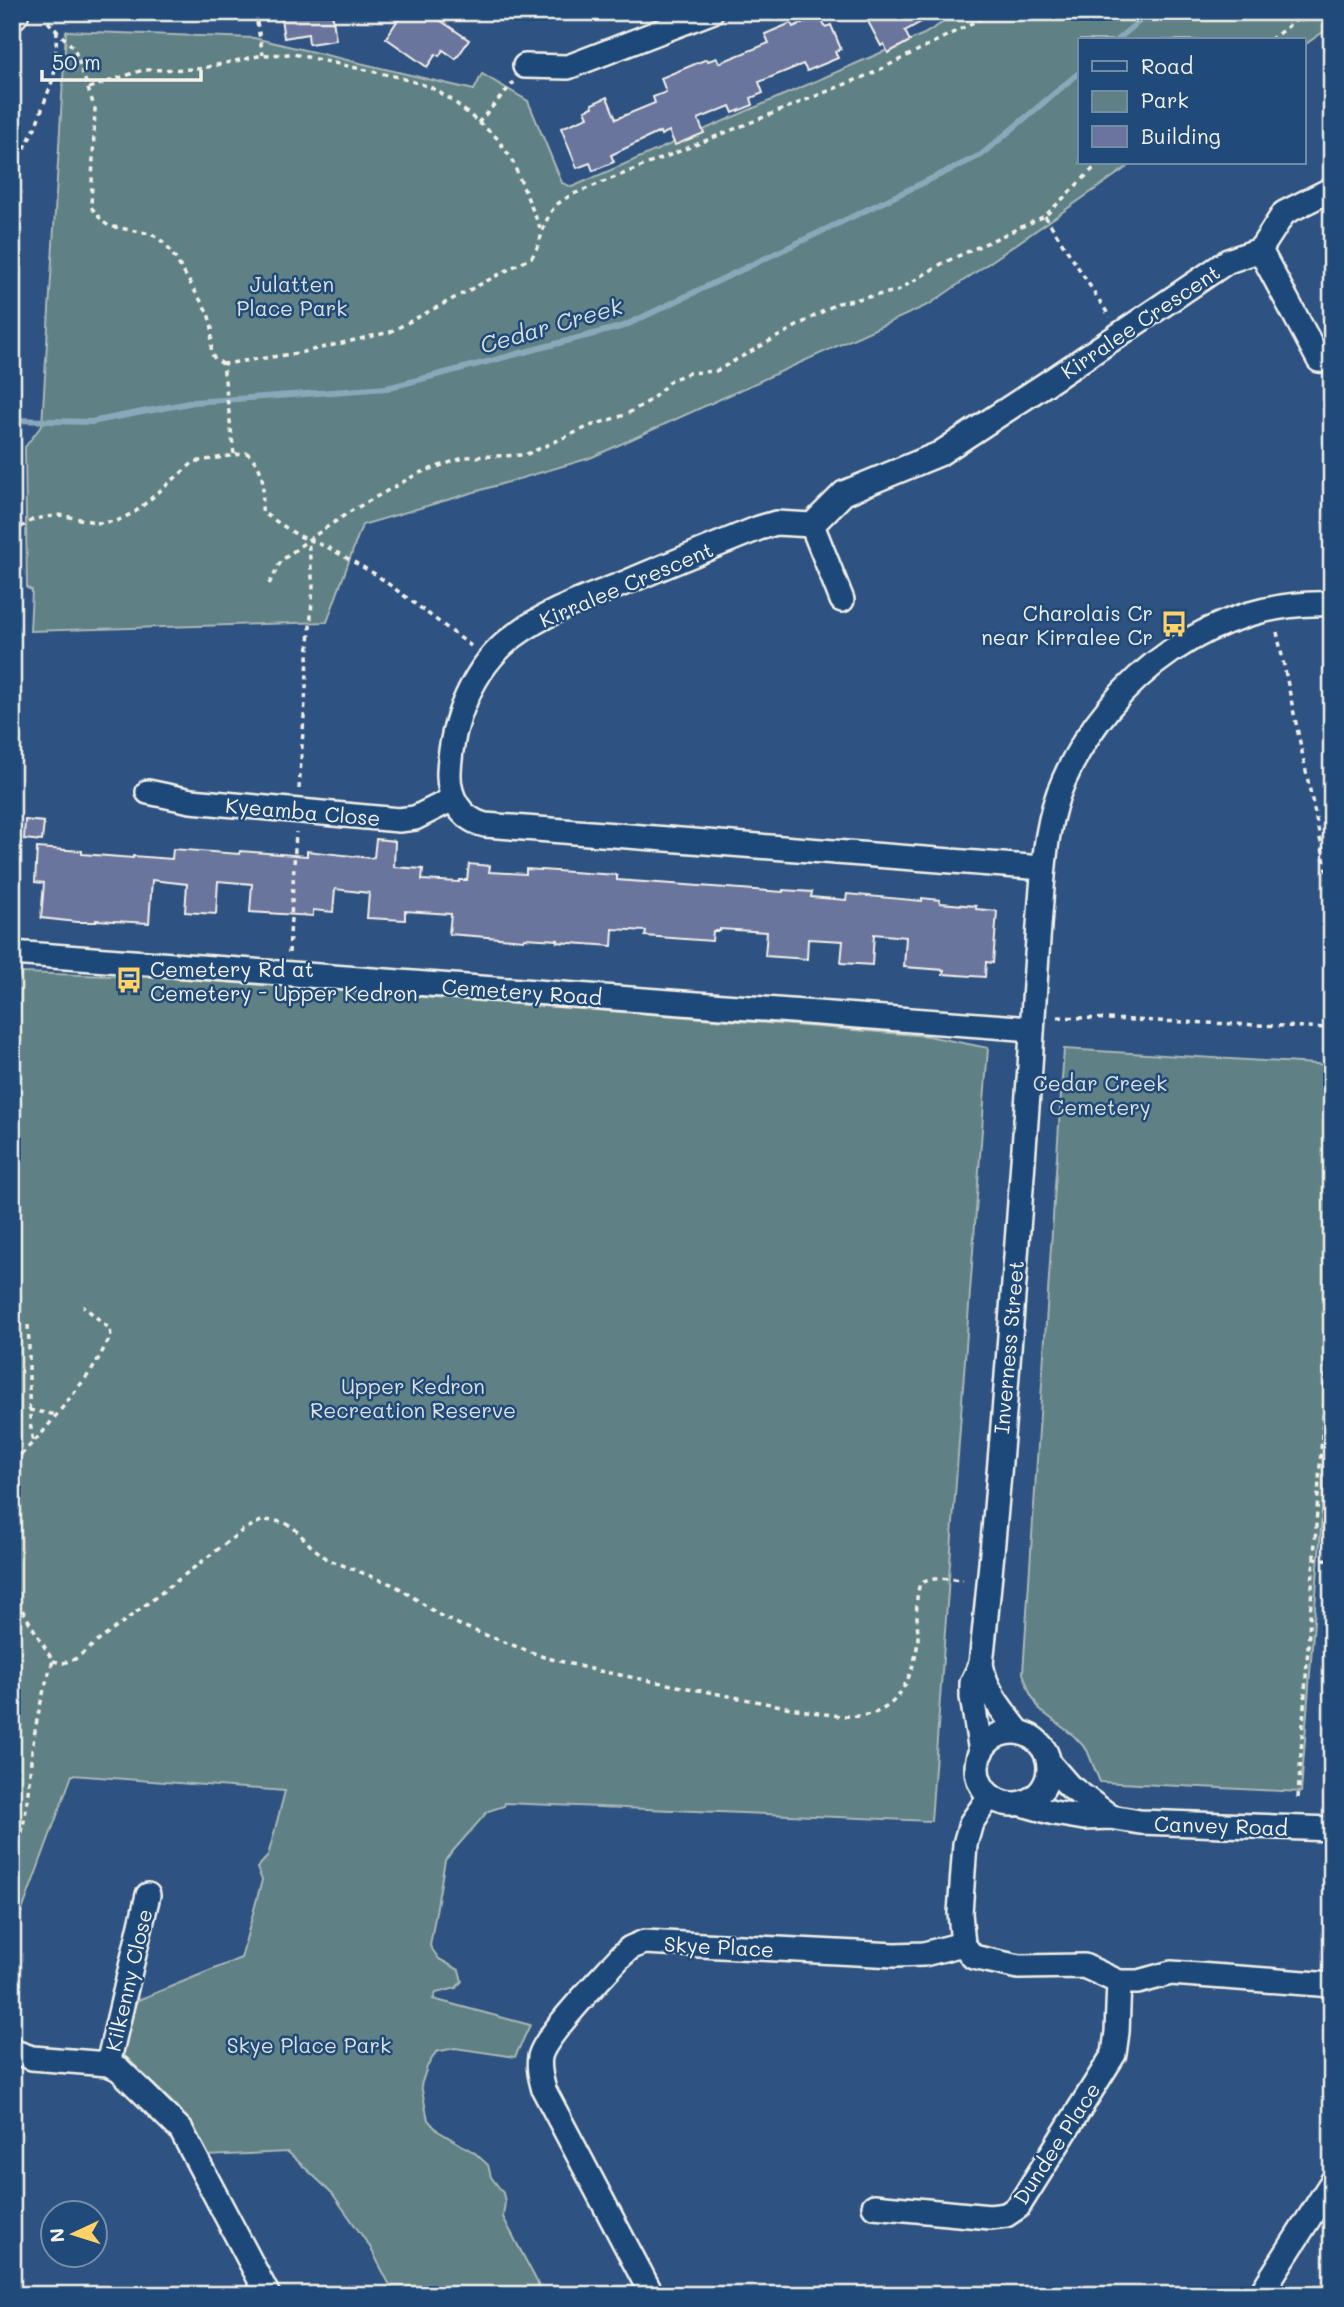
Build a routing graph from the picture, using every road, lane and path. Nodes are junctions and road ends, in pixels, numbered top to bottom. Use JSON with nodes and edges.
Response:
{"nodes":[{"id":1,"x":45,"y":12,"type":"edge"},
{"id":2,"x":255,"y":12,"type":"edge"},
{"id":3,"x":711,"y":12,"type":"edge"},
{"id":4,"x":994,"y":12,"type":"edge"},
{"id":5,"x":1307,"y":12,"type":"edge"},
{"id":6,"x":57,"y":31,"type":"junction"},
{"id":7,"x":1273,"y":38,"type":"edge"},
{"id":8,"x":263,"y":55,"type":"junction"},
{"id":9,"x":525,"y":66,"type":"joint"},
{"id":10,"x":89,"y":88,"type":"junction"},
{"id":11,"x":478,"y":123,"type":"junction"},
{"id":12,"x":1102,"y":164,"type":"edge"},
{"id":13,"x":1332,"y":189,"type":"edge"},
{"id":14,"x":12,"y":197,"type":"edge"},
{"id":15,"x":1045,"y":216,"type":"junction"},
{"id":16,"x":542,"y":232,"type":"junction"},
{"id":17,"x":1259,"y":250,"type":"junction"},
{"id":18,"x":1121,"y":334,"type":"junction"},
{"id":19,"x":1332,"y":361,"type":"edge"},
{"id":20,"x":223,"y":364,"type":"junction"},
{"id":21,"x":234,"y":454,"type":"junction"},
{"id":22,"x":812,"y":525,"type":"junction"},
{"id":23,"x":12,"y":533,"type":"edge"},
{"id":24,"x":307,"y":540,"type":"junction"},
{"id":25,"x":269,"y":584,"type":"dead end"},
{"id":26,"x":842,"y":600,"type":"dead end"},
{"id":27,"x":1332,"y":604,"type":"edge"},
{"id":28,"x":1278,"y":632,"type":"dead end"},
{"id":29,"x":490,"y":660,"type":"junction"},
{"id":30,"x":148,"y":792,"type":"dead end"},
{"id":31,"x":453,"y":799,"type":"junction"},
{"id":32,"x":298,"y":812,"type":"junction"},
{"id":33,"x":1044,"y":868,"type":"junction"},
{"id":34,"x":1332,"y":896,"type":"edge"},
{"id":35,"x":12,"y":953,"type":"edge"},
{"id":36,"x":287,"y":973,"type":"junction"},
{"id":37,"x":1058,"y":1017,"type":"dead end"},
{"id":38,"x":1332,"y":1028,"type":"edge"},
{"id":39,"x":1032,"y":1029,"type":"junction"},
{"id":40,"x":1332,"y":1284,"type":"edge"},
{"id":41,"x":83,"y":1306,"type":"dead end"},
{"id":42,"x":28,"y":1325,"type":"dead end"},
{"id":43,"x":29,"y":1410,"type":"junction"},
{"id":44,"x":57,"y":1415,"type":"junction"},
{"id":45,"x":33,"y":1442,"type":"junction"},
{"id":46,"x":13,"y":1462,"type":"edge"},
{"id":47,"x":1313,"y":1559,"type":"junction"},
{"id":48,"x":1332,"y":1560,"type":"edge"},
{"id":49,"x":963,"y":1580,"type":"dead end"},
{"id":50,"x":12,"y":1593,"type":"edge"},
{"id":51,"x":52,"y":1661,"type":"junction"},
{"id":52,"x":981,"y":1664,"type":"junction"},
{"id":53,"x":1019,"y":1732,"type":"junction"},
{"id":54,"x":981,"y":1752,"type":"junction"},
{"id":55,"x":1049,"y":1763,"type":"junction"},
{"id":56,"x":990,"y":1796,"type":"junction"},
{"id":57,"x":1298,"y":1798,"type":"dead end"},
{"id":58,"x":1022,"y":1804,"type":"junction"},
{"id":59,"x":1111,"y":1817,"type":"junction"},
{"id":60,"x":1332,"y":1829,"type":"edge"},
{"id":61,"x":12,"y":1863,"type":"edge"},
{"id":62,"x":148,"y":1895,"type":"dead end"},
{"id":63,"x":963,"y":1944,"type":"junction"},
{"id":64,"x":1119,"y":1982,"type":"junction"},
{"id":65,"x":1332,"y":1984,"type":"edge"},
{"id":66,"x":12,"y":2051,"type":"edge"},
{"id":67,"x":108,"y":2064,"type":"junction"},
{"id":68,"x":1332,"y":2182,"type":"edge"},
{"id":69,"x":874,"y":2206,"type":"dead end"},
{"id":70,"x":268,"y":2295,"type":"edge"},
{"id":71,"x":652,"y":2295,"type":"edge"},
{"id":72,"x":1260,"y":2295,"type":"edge"}],
"edges":[{"from":1,"to":6,"type":"path"},
{"from":2,"to":8,"type":"path"},
{"from":3,"to":9,"type":"street"},
{"from":4,"to":16,"type":"path"},
{"from":5,"to":7,"type":"path"},
{"from":6,"to":10,"type":"path"},
{"from":6,"to":14,"type":"path"},
{"from":8,"to":10,"type":"path"},
{"from":8,"to":11,"type":"path"},
{"from":9,"to":11,"type":"path"},
{"from":10,"to":20,"type":"path"},
{"from":11,"to":16,"type":"path"},
{"from":12,"to":15,"type":"path"},
{"from":13,"to":17,"type":"street"},
{"from":15,"to":18,"type":"path"},
{"from":15,"to":24,"type":"path"},
{"from":16,"to":20,"type":"path"},
{"from":17,"to":18,"type":"street","name":"Kirralee Crescent"},
{"from":17,"to":19,"type":"street"},
{"from":18,"to":22,"type":"street","name":"Kirralee Crescent"},
{"from":20,"to":21,"type":"path"},
{"from":21,"to":23,"type":"path"},
{"from":21,"to":24,"type":"path"},
{"from":22,"to":26,"type":"street"},
{"from":22,"to":29,"type":"street","name":"Kirralee Crescent"},
{"from":24,"to":25,"type":"path"},
{"from":24,"to":29,"type":"path"},
{"from":24,"to":32,"type":"path"},
{"from":27,"to":33,"type":"street","name":"Inverness Street"},
{"from":28,"to":34,"type":"path"},
{"from":29,"to":31,"type":"street","name":"Kirralee Crescent"},
{"from":30,"to":32,"type":"street","name":"Kyeamba Close"},
{"from":31,"to":32,"type":"street","name":"Kyeamba Close"},
{"from":31,"to":33,"type":"street"},
{"from":32,"to":36,"type":"path"},
{"from":33,"to":39,"type":"street","name":"Inverness Street"},
{"from":35,"to":36,"type":"street","name":"Cemetery Road"},
{"from":36,"to":39,"type":"street","name":"Cemetery Road"},
{"from":37,"to":38,"type":"path"},
{"from":39,"to":52,"type":"street","name":"Inverness Street"},
{"from":40,"to":47,"type":"path"},
{"from":41,"to":44,"type":"path"},
{"from":42,"to":43,"type":"path"},
{"from":43,"to":44,"type":"path"},
{"from":43,"to":45,"type":"path"},
{"from":44,"to":45,"type":"path"},
{"from":45,"to":46,"type":"path"},
{"from":47,"to":48,"type":"path"},
{"from":47,"to":57,"type":"path"},
{"from":49,"to":51,"type":"path"},
{"from":50,"to":51,"type":"path"},
{"from":51,"to":61,"type":"path"},
{"from":52,"to":53,"type":"street","name":"Inverness Street"},
{"from":52,"to":54,"type":"street","name":"Inverness Street"},
{"from":53,"to":54,"type":"street"},
{"from":53,"to":55,"type":"street"},
{"from":54,"to":56,"type":"street"},
{"from":55,"to":58,"type":"street"},
{"from":55,"to":59,"type":"street"},
{"from":56,"to":58,"type":"street"},
{"from":56,"to":63,"type":"street"},
{"from":58,"to":59,"type":"street","name":"Canvey Road"},
{"from":59,"to":60,"type":"street","name":"Canvey Road"},
{"from":62,"to":67,"type":"street","name":"Kilkenny Close"},
{"from":63,"to":64,"type":"street"},
{"from":63,"to":71,"type":"street","name":"Skye Place"},
{"from":64,"to":65,"type":"street"},
{"from":64,"to":69,"type":"street","name":"Dundee Place"},
{"from":66,"to":67,"type":"street"},
{"from":67,"to":70,"type":"street"},
{"from":68,"to":72,"type":"street"}]}
